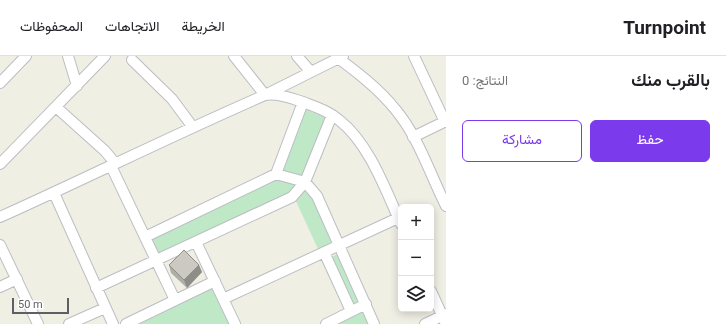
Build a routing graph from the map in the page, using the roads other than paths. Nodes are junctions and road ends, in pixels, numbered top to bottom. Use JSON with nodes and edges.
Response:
{"nodes":[{"id":1,"x":26,"y":56,"type":"edge"},
{"id":2,"x":68,"y":56,"type":"edge"},
{"id":3,"x":104,"y":56,"type":"edge"},
{"id":4,"x":234,"y":56,"type":"edge"},
{"id":5,"x":297,"y":56,"type":"edge"},
{"id":6,"x":414,"y":56,"type":"edge"},
{"id":7,"x":341,"y":57,"type":"edge"},
{"id":8,"x":132,"y":60,"type":"dead end"},
{"id":9,"x":311,"y":72,"type":"junction"},
{"id":10,"x":0,"y":83,"type":"edge"},
{"id":11,"x":77,"y":86,"type":"junction"},
{"id":12,"x":265,"y":95,"type":"junction"},
{"id":13,"x":303,"y":102,"type":"junction"},
{"id":14,"x":56,"y":107,"type":"junction"},
{"id":15,"x":332,"y":115,"type":"junction"},
{"id":16,"x":445,"y":122,"type":"edge"},
{"id":17,"x":192,"y":126,"type":"junction"},
{"id":18,"x":413,"y":136,"type":"junction"},
{"id":19,"x":0,"y":164,"type":"edge"},
{"id":20,"x":113,"y":164,"type":"junction"},
{"id":21,"x":276,"y":174,"type":"junction"},
{"id":22,"x":305,"y":182,"type":"junction"},
{"id":23,"x":442,"y":187,"type":"edge"},
{"id":24,"x":54,"y":193,"type":"junction"},
{"id":25,"x":446,"y":206,"type":"edge"},
{"id":26,"x":0,"y":216,"type":"edge"},
{"id":27,"x":398,"y":217,"type":"edge"},
{"id":28,"x":398,"y":222,"type":"edge"},
{"id":29,"x":144,"y":237,"type":"junction"},
{"id":30,"x":196,"y":242,"type":"junction"},
{"id":31,"x":0,"y":245,"type":"edge"},
{"id":32,"x":339,"y":246,"type":"junction"},
{"id":33,"x":324,"y":252,"type":"junction"},
{"id":34,"x":156,"y":261,"type":"junction"},
{"id":35,"x":17,"y":279,"type":"junction"},
{"id":36,"x":215,"y":281,"type":"junction"},
{"id":37,"x":0,"y":288,"type":"edge"},
{"id":38,"x":96,"y":288,"type":"junction"},
{"id":39,"x":434,"y":297,"type":"edge"},
{"id":40,"x":223,"y":299,"type":"junction"},
{"id":41,"x":175,"y":300,"type":"junction"},
{"id":42,"x":366,"y":304,"type":"junction"},
{"id":43,"x":105,"y":308,"type":"junction"},
{"id":44,"x":351,"y":312,"type":"junction"},
{"id":45,"x":445,"y":318,"type":"edge"},
{"id":46,"x":38,"y":324,"type":"edge"},
{"id":47,"x":69,"y":324,"type":"edge"},
{"id":48,"x":112,"y":324,"type":"edge"},
{"id":49,"x":126,"y":324,"type":"edge"},
{"id":50,"x":235,"y":324,"type":"edge"},
{"id":51,"x":326,"y":324,"type":"edge"},
{"id":52,"x":374,"y":324,"type":"edge"},
{"id":53,"x":425,"y":324,"type":"edge"}],
"edges":[{"from":1,"to":10,"type":"street"},
{"from":2,"to":11,"type":"street"},
{"from":3,"to":11,"type":"street"},
{"from":4,"to":12,"type":"street"},
{"from":5,"to":9,"type":"street"},
{"from":6,"to":16,"type":"street"},
{"from":7,"to":9,"type":"street"},
{"from":7,"to":18,"type":"street"},
{"from":8,"to":17,"type":"street"},
{"from":9,"to":12,"type":"street"},
{"from":11,"to":14,"type":"street"},
{"from":12,"to":13,"type":"street"},
{"from":12,"to":17,"type":"street"},
{"from":13,"to":15,"type":"street"},
{"from":13,"to":21,"type":"street"},
{"from":14,"to":19,"type":"street"},
{"from":14,"to":20,"type":"street"},
{"from":15,"to":22,"type":"street"},
{"from":15,"to":27,"type":"street"},
{"from":16,"to":18,"type":"street"},
{"from":17,"to":20,"type":"street"},
{"from":18,"to":23,"type":"street"},
{"from":20,"to":24,"type":"street"},
{"from":20,"to":29,"type":"street"},
{"from":21,"to":22,"type":"street"},
{"from":21,"to":29,"type":"street"},
{"from":22,"to":30,"type":"street"},
{"from":22,"to":32,"type":"street"},
{"from":23,"to":25,"type":"street"},
{"from":24,"to":26,"type":"street"},
{"from":24,"to":38,"type":"street"},
{"from":28,"to":32,"type":"street"},
{"from":29,"to":34,"type":"street"},
{"from":30,"to":34,"type":"street"},
{"from":30,"to":36,"type":"street"},
{"from":31,"to":35,"type":"street"},
{"from":32,"to":33,"type":"street"},
{"from":32,"to":42,"type":"street"},
{"from":33,"to":40,"type":"street"},
{"from":33,"to":44,"type":"street"},
{"from":34,"to":38,"type":"street"},
{"from":34,"to":41,"type":"street"},
{"from":35,"to":37,"type":"street"},
{"from":35,"to":46,"type":"street"},
{"from":36,"to":40,"type":"street"},
{"from":36,"to":41,"type":"street"},
{"from":38,"to":43,"type":"street"},
{"from":39,"to":45,"type":"street"},
{"from":40,"to":50,"type":"street"},
{"from":41,"to":49,"type":"street"},
{"from":42,"to":44,"type":"street"},
{"from":42,"to":52,"type":"street"},
{"from":43,"to":47,"type":"street"},
{"from":43,"to":48,"type":"street"},
{"from":44,"to":51,"type":"street"},
{"from":45,"to":53,"type":"street"}]}
